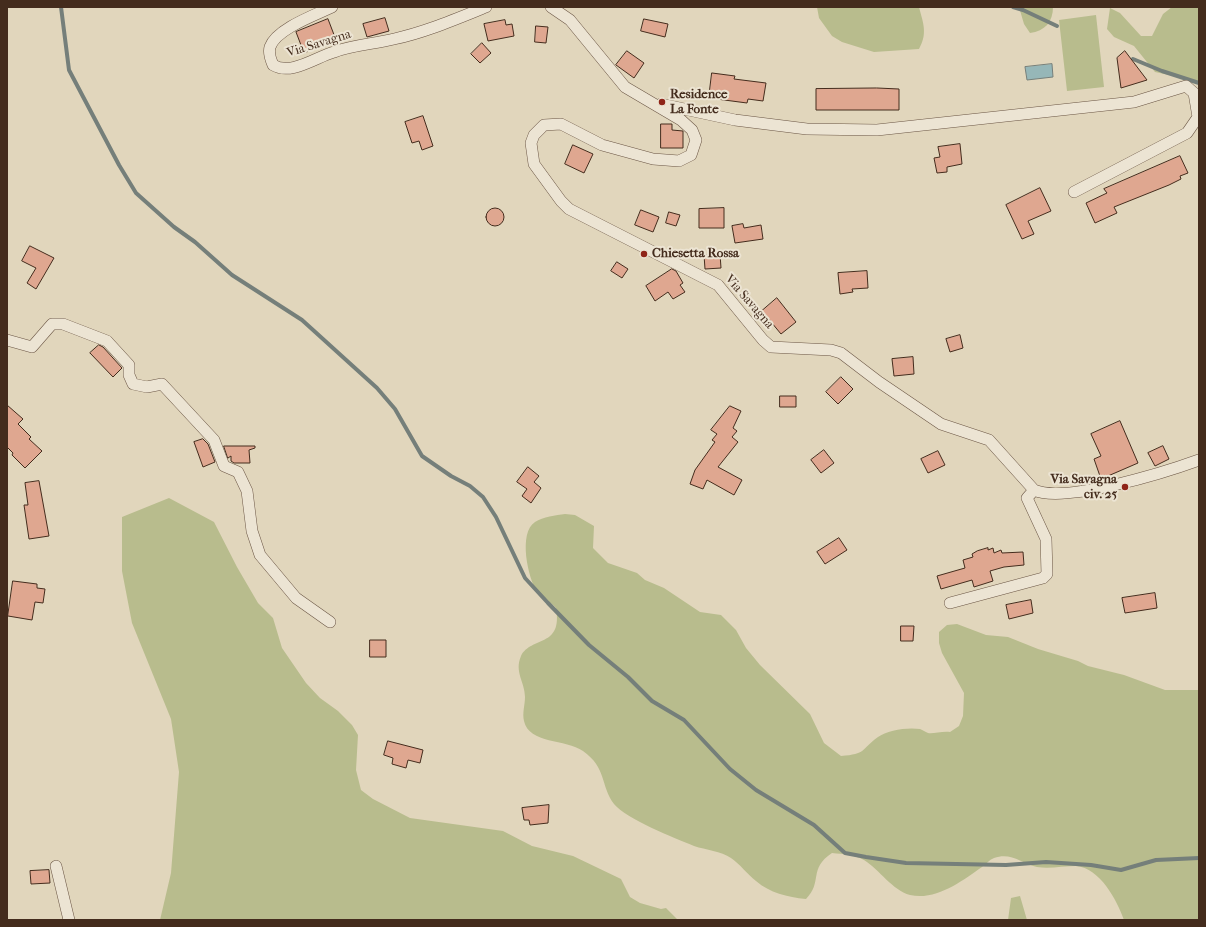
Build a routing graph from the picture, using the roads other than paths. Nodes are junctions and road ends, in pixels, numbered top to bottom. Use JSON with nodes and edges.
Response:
{"nodes":[{"id":1,"x":332,"y":7,"type":"edge"},
{"id":2,"x":486,"y":7,"type":"edge"},
{"id":3,"x":551,"y":7,"type":"edge"},
{"id":4,"x":653,"y":102,"type":"junction"},
{"id":5,"x":1074,"y":192,"type":"dead end"},
{"id":6,"x":7,"y":340,"type":"edge"},
{"id":7,"x":1199,"y":460,"type":"edge"},
{"id":8,"x":1034,"y":490,"type":"junction"},
{"id":9,"x":950,"y":603,"type":"dead end"},
{"id":10,"x":330,"y":622,"type":"dead end"},
{"id":11,"x":56,"y":866,"type":"dead end"},
{"id":12,"x":69,"y":920,"type":"edge"}],
"edges":[{"from":1,"to":2,"type":"street","name":"Via Savagna"},
{"from":3,"to":4,"type":"street","name":"Via Savagna"},
{"from":4,"to":5,"type":"street"},
{"from":4,"to":8,"type":"street","name":"Via Savagna"},
{"from":6,"to":10,"type":"street"},
{"from":7,"to":8,"type":"street"},
{"from":8,"to":9,"type":"street"},
{"from":11,"to":12,"type":"street"}]}
